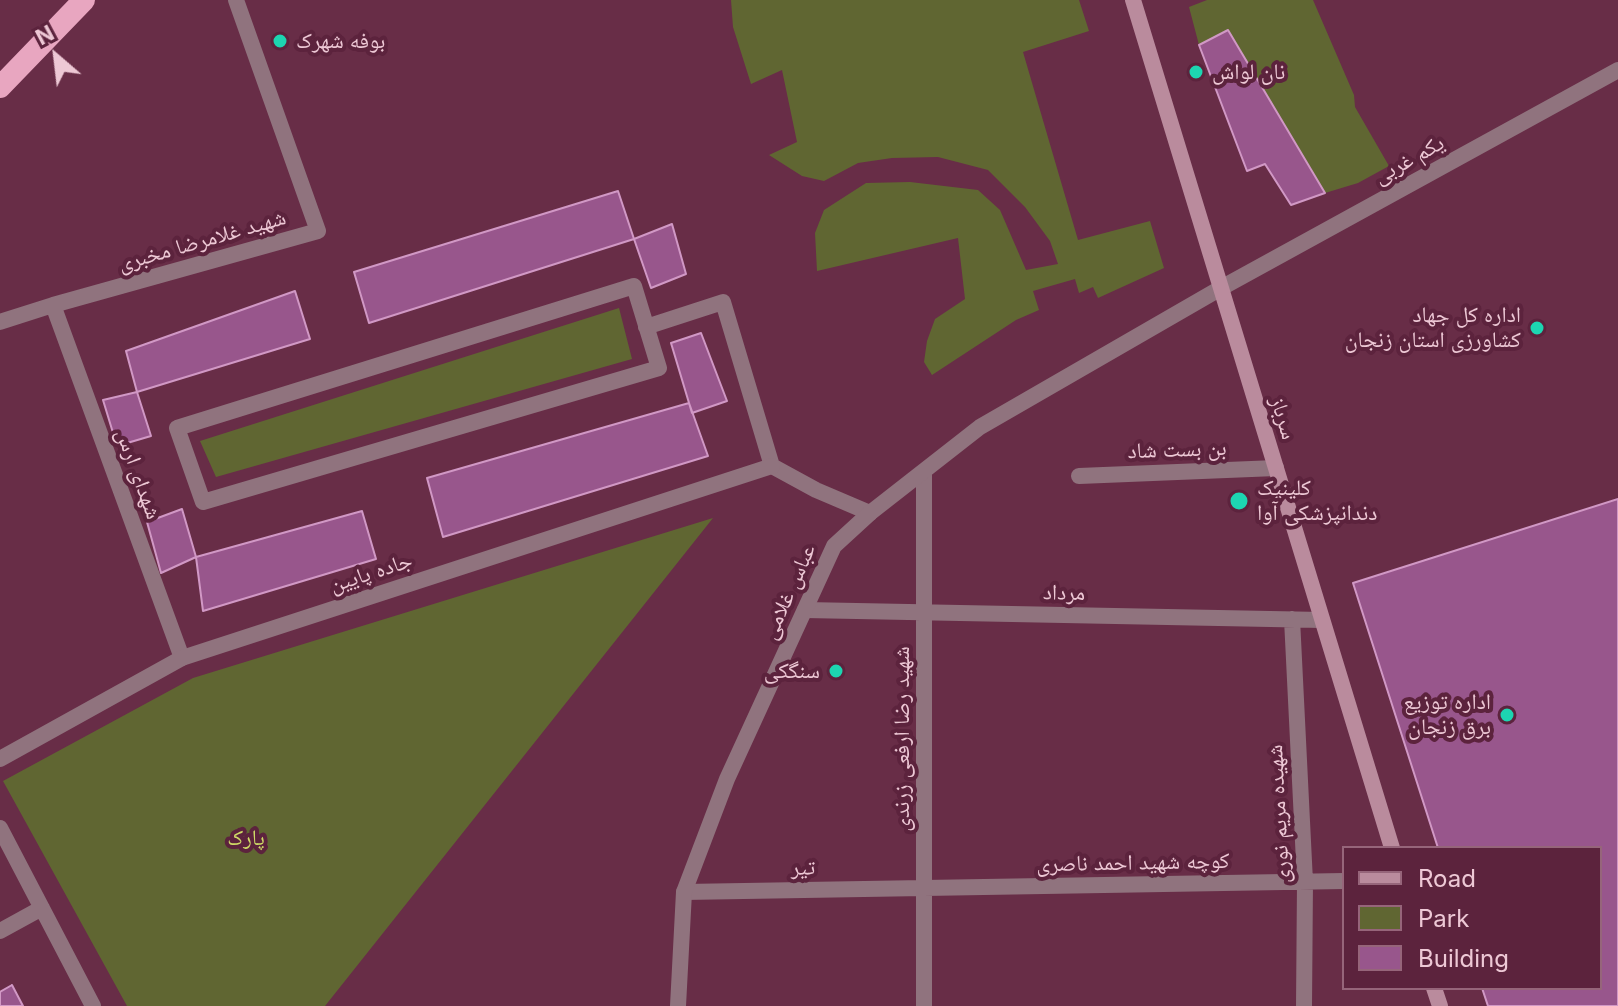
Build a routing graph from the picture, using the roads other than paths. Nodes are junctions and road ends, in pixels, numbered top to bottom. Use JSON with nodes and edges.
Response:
{"nodes":[{"id":1,"x":84,"y":0,"type":"edge"},
{"id":2,"x":236,"y":0,"type":"edge"},
{"id":3,"x":1134,"y":0,"type":"edge"},
{"id":4,"x":1618,"y":70,"type":"edge"},
{"id":5,"x":0,"y":87,"type":"edge"},
{"id":6,"x":1221,"y":288,"type":"junction"},
{"id":7,"x":53,"y":305,"type":"junction"},
{"id":8,"x":0,"y":322,"type":"edge"},
{"id":9,"x":646,"y":327,"type":"junction"},
{"id":10,"x":772,"y":466,"type":"junction"},
{"id":11,"x":1276,"y":468,"type":"junction"},
{"id":12,"x":924,"y":473,"type":"junction"},
{"id":13,"x":1079,"y":476,"type":"dead end"},
{"id":14,"x":870,"y":513,"type":"junction"},
{"id":15,"x":805,"y":610,"type":"junction"},
{"id":16,"x":923,"y":613,"type":"junction"},
{"id":17,"x":1292,"y":619,"type":"junction"},
{"id":18,"x":1322,"y":620,"type":"junction"},
{"id":19,"x":182,"y":658,"type":"junction"},
{"id":20,"x":0,"y":759,"type":"edge"},
{"id":21,"x":0,"y":828,"type":"edge"},
{"id":22,"x":1391,"y":846,"type":"edge"},
{"id":23,"x":1342,"y":881,"type":"edge"},
{"id":24,"x":1305,"y":882,"type":"junction"},
{"id":25,"x":924,"y":889,"type":"junction"},
{"id":26,"x":684,"y":892,"type":"junction"},
{"id":27,"x":42,"y":908,"type":"junction"},
{"id":28,"x":0,"y":931,"type":"edge"},
{"id":29,"x":93,"y":1006,"type":"edge"},
{"id":30,"x":678,"y":1006,"type":"edge"},
{"id":31,"x":924,"y":1006,"type":"edge"},
{"id":32,"x":1304,"y":1006,"type":"edge"}],
"edges":[{"from":1,"to":5,"type":"highway"},
{"from":2,"to":7,"type":"street","name":"شهید غلامرضا مخبری"},
{"from":3,"to":6,"type":"main road","name":"سرباز"},
{"from":4,"to":6,"type":"street","name":"یکم غربی"},
{"from":6,"to":11,"type":"main road","name":"سرباز"},
{"from":6,"to":12,"type":"street","name":"عباس غلامی"},
{"from":7,"to":8,"type":"street","name":"شهید غلامرضا مخبری"},
{"from":7,"to":19,"type":"street","name":"شهدای ارس"},
{"from":9,"to":9,"type":"street"},
{"from":9,"to":10,"type":"street"},
{"from":10,"to":14,"type":"street"},
{"from":10,"to":19,"type":"street","name":"جاده پایین"},
{"from":11,"to":13,"type":"street","name":"بن بست شاد"},
{"from":11,"to":18,"type":"main road","name":"سرباز"},
{"from":12,"to":14,"type":"street","name":"عباس غلامی"},
{"from":12,"to":16,"type":"street","name":"شهید رضا ارفعی زرندی"},
{"from":14,"to":15,"type":"street","name":"عباس غلامی"},
{"from":15,"to":16,"type":"street","name":"مرداد"},
{"from":15,"to":26,"type":"street","name":"عباس غلامی"},
{"from":16,"to":17,"type":"street","name":"مرداد"},
{"from":16,"to":25,"type":"street","name":"شهید رضا ارفعی زرندی"},
{"from":17,"to":18,"type":"street","name":"مرداد"},
{"from":17,"to":24,"type":"street","name":"شهیده مریم نوری"},
{"from":18,"to":22,"type":"main road","name":"سرباز"},
{"from":19,"to":20,"type":"street","name":"جاده پایین"},
{"from":21,"to":27,"type":"street"},
{"from":23,"to":24,"type":"street","name":"کوچه شهید احمد ناصری"},
{"from":24,"to":25,"type":"street","name":"کوچه شهید احمد ناصری"},
{"from":24,"to":32,"type":"street","name":"شهیده مریم نوری"},
{"from":25,"to":26,"type":"street","name":"تیر"},
{"from":25,"to":31,"type":"street","name":"شهید رضا ارفعی زرندی"},
{"from":26,"to":30,"type":"street","name":"عباس غلامی"},
{"from":27,"to":28,"type":"street"},
{"from":27,"to":29,"type":"street"}]}
